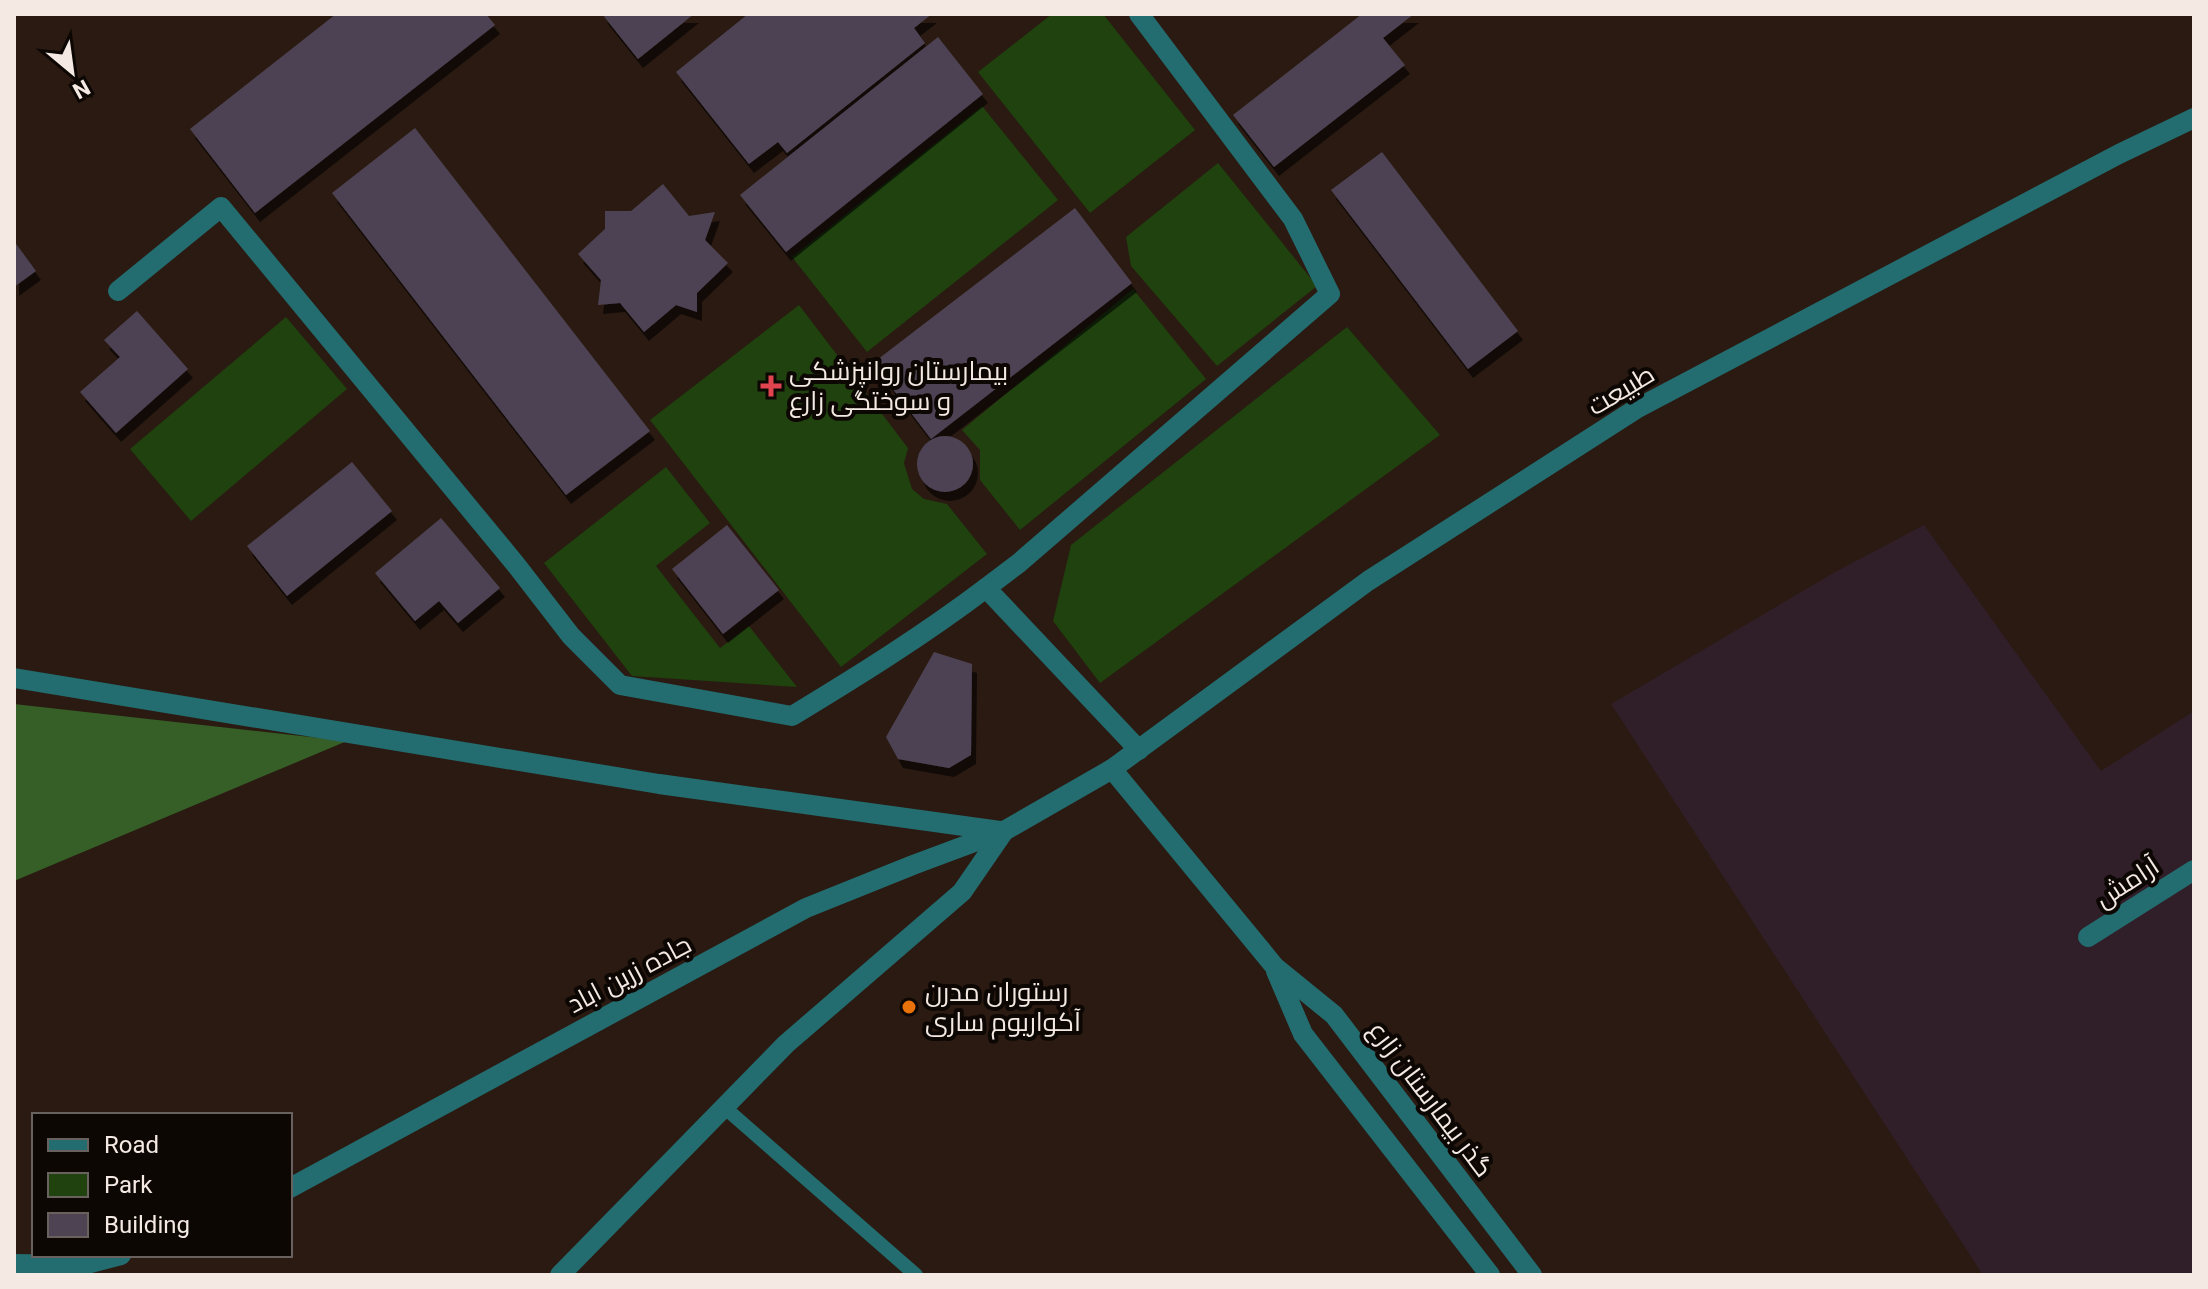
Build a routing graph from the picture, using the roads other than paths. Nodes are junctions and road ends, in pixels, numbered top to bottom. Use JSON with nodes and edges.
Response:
{"nodes":[{"id":1,"x":1139,"y":14,"type":"edge"},
{"id":2,"x":2194,"y":118,"type":"edge"},
{"id":3,"x":118,"y":291,"type":"dead end"},
{"id":4,"x":986,"y":588,"type":"junction"},
{"id":5,"x":14,"y":678,"type":"edge"},
{"id":6,"x":1139,"y":750,"type":"junction"},
{"id":7,"x":1112,"y":769,"type":"junction"},
{"id":8,"x":1004,"y":831,"type":"junction"},
{"id":9,"x":2194,"y":870,"type":"edge"},
{"id":10,"x":2088,"y":937,"type":"dead end"},
{"id":11,"x":1275,"y":967,"type":"junction"},
{"id":12,"x":724,"y":1107,"type":"junction"},
{"id":13,"x":292,"y":1187,"type":"edge"},
{"id":14,"x":113,"y":1257,"type":"edge"},
{"id":15,"x":14,"y":1264,"type":"edge"},
{"id":16,"x":560,"y":1275,"type":"edge"},
{"id":17,"x":916,"y":1275,"type":"edge"},
{"id":18,"x":1490,"y":1275,"type":"edge"},
{"id":19,"x":1532,"y":1275,"type":"edge"}],
"edges":[{"from":1,"to":4,"type":"street"},
{"from":2,"to":6,"type":"street","name":"طبیعت"},
{"from":3,"to":4,"type":"street"},
{"from":4,"to":6,"type":"street"},
{"from":5,"to":8,"type":"street"},
{"from":6,"to":7,"type":"street","name":"طبیعت"},
{"from":7,"to":8,"type":"street","name":"جاده زرین اباد"},
{"from":7,"to":11,"type":"street","name":"گذر بیمارستان زارع"},
{"from":8,"to":12,"type":"street"},
{"from":8,"to":13,"type":"street","name":"جاده زرین اباد"},
{"from":9,"to":10,"type":"street","name":"آرامش"},
{"from":11,"to":18,"type":"street","name":"گذر بیمارستان زارع"},
{"from":11,"to":19,"type":"street","name":"گذر بیمارستان زارع"},
{"from":12,"to":16,"type":"street"},
{"from":12,"to":17,"type":"lane"},
{"from":14,"to":15,"type":"street"}]}
